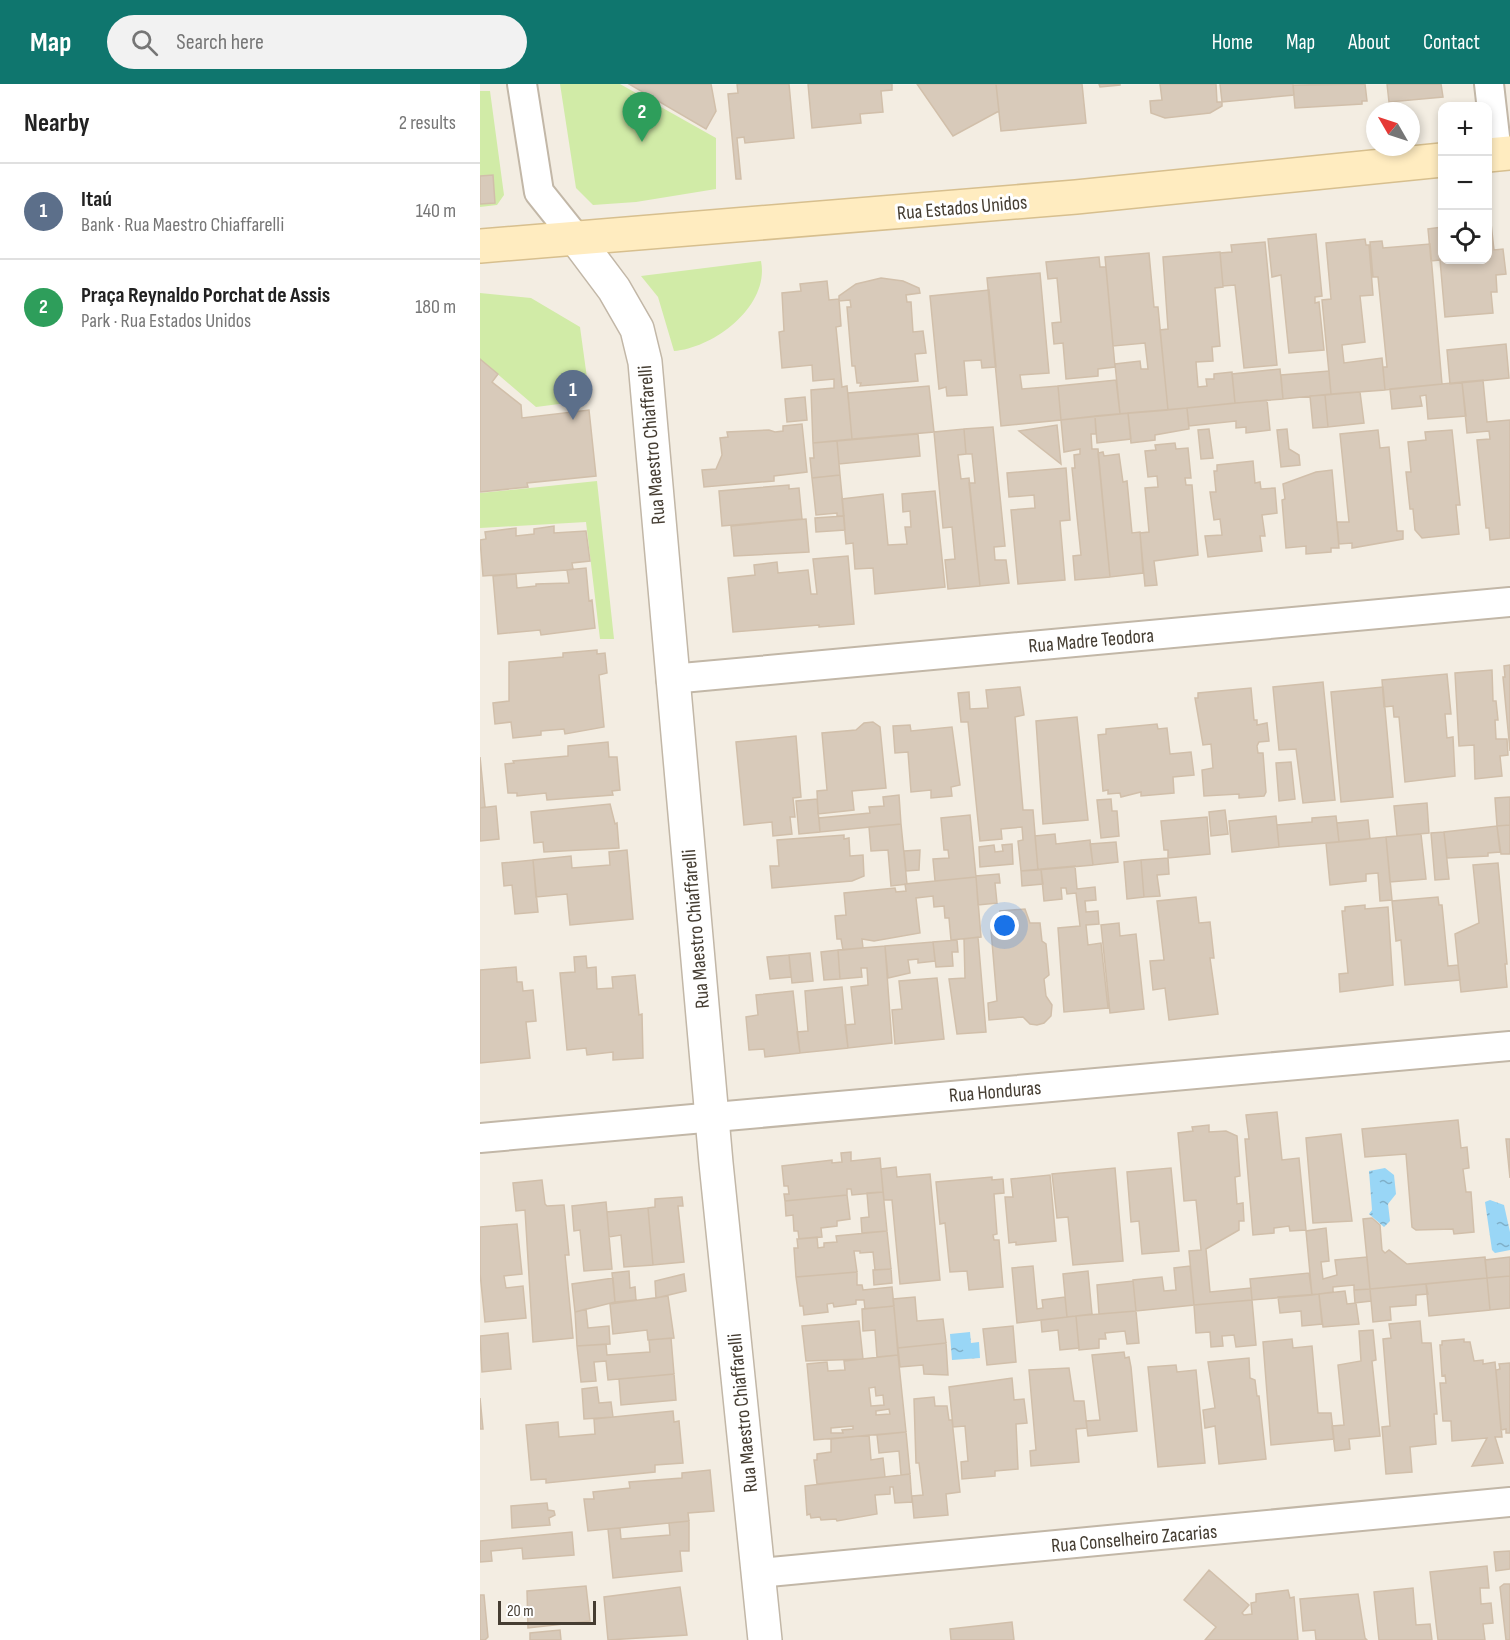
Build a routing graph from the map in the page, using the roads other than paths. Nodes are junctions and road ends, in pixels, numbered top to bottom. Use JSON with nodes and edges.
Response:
{"nodes":[{"id":1,"x":522,"y":84,"type":"edge"},
{"id":2,"x":1489,"y":84,"type":"edge"},
{"id":3,"x":1498,"y":154,"type":"edge"},
{"id":4,"x":1438,"y":161,"type":"edge"},
{"id":5,"x":575,"y":237,"type":"junction"},
{"id":6,"x":480,"y":246,"type":"edge"},
{"id":7,"x":1510,"y":602,"type":"edge"},
{"id":8,"x":671,"y":680,"type":"junction"},
{"id":9,"x":1510,"y":1046,"type":"edge"},
{"id":10,"x":713,"y":1116,"type":"junction"},
{"id":11,"x":480,"y":1138,"type":"edge"},
{"id":12,"x":1510,"y":1502,"type":"edge"},
{"id":13,"x":759,"y":1573,"type":"junction"},
{"id":14,"x":765,"y":1640,"type":"edge"}],
"edges":[{"from":1,"to":5,"type":"street"},
{"from":2,"to":3,"type":"street"},
{"from":4,"to":5,"type":"main road","name":"Rua Estados Unidos"},
{"from":5,"to":6,"type":"main road","name":"Rua Estados Unidos"},
{"from":5,"to":8,"type":"street","name":"Rua Maestro Chiaffarelli"},
{"from":7,"to":8,"type":"street","name":"Rua Madre Teodora"},
{"from":8,"to":10,"type":"street","name":"Rua Maestro Chiaffarelli"},
{"from":9,"to":10,"type":"street","name":"Rua Honduras"},
{"from":10,"to":11,"type":"street","name":"Rua Honduras"},
{"from":10,"to":13,"type":"street","name":"Rua Maestro Chiaffarelli"},
{"from":12,"to":13,"type":"street","name":"Rua Conselheiro Zacarias"},
{"from":13,"to":14,"type":"street","name":"Rua Maestro Chiaffarelli"}]}
